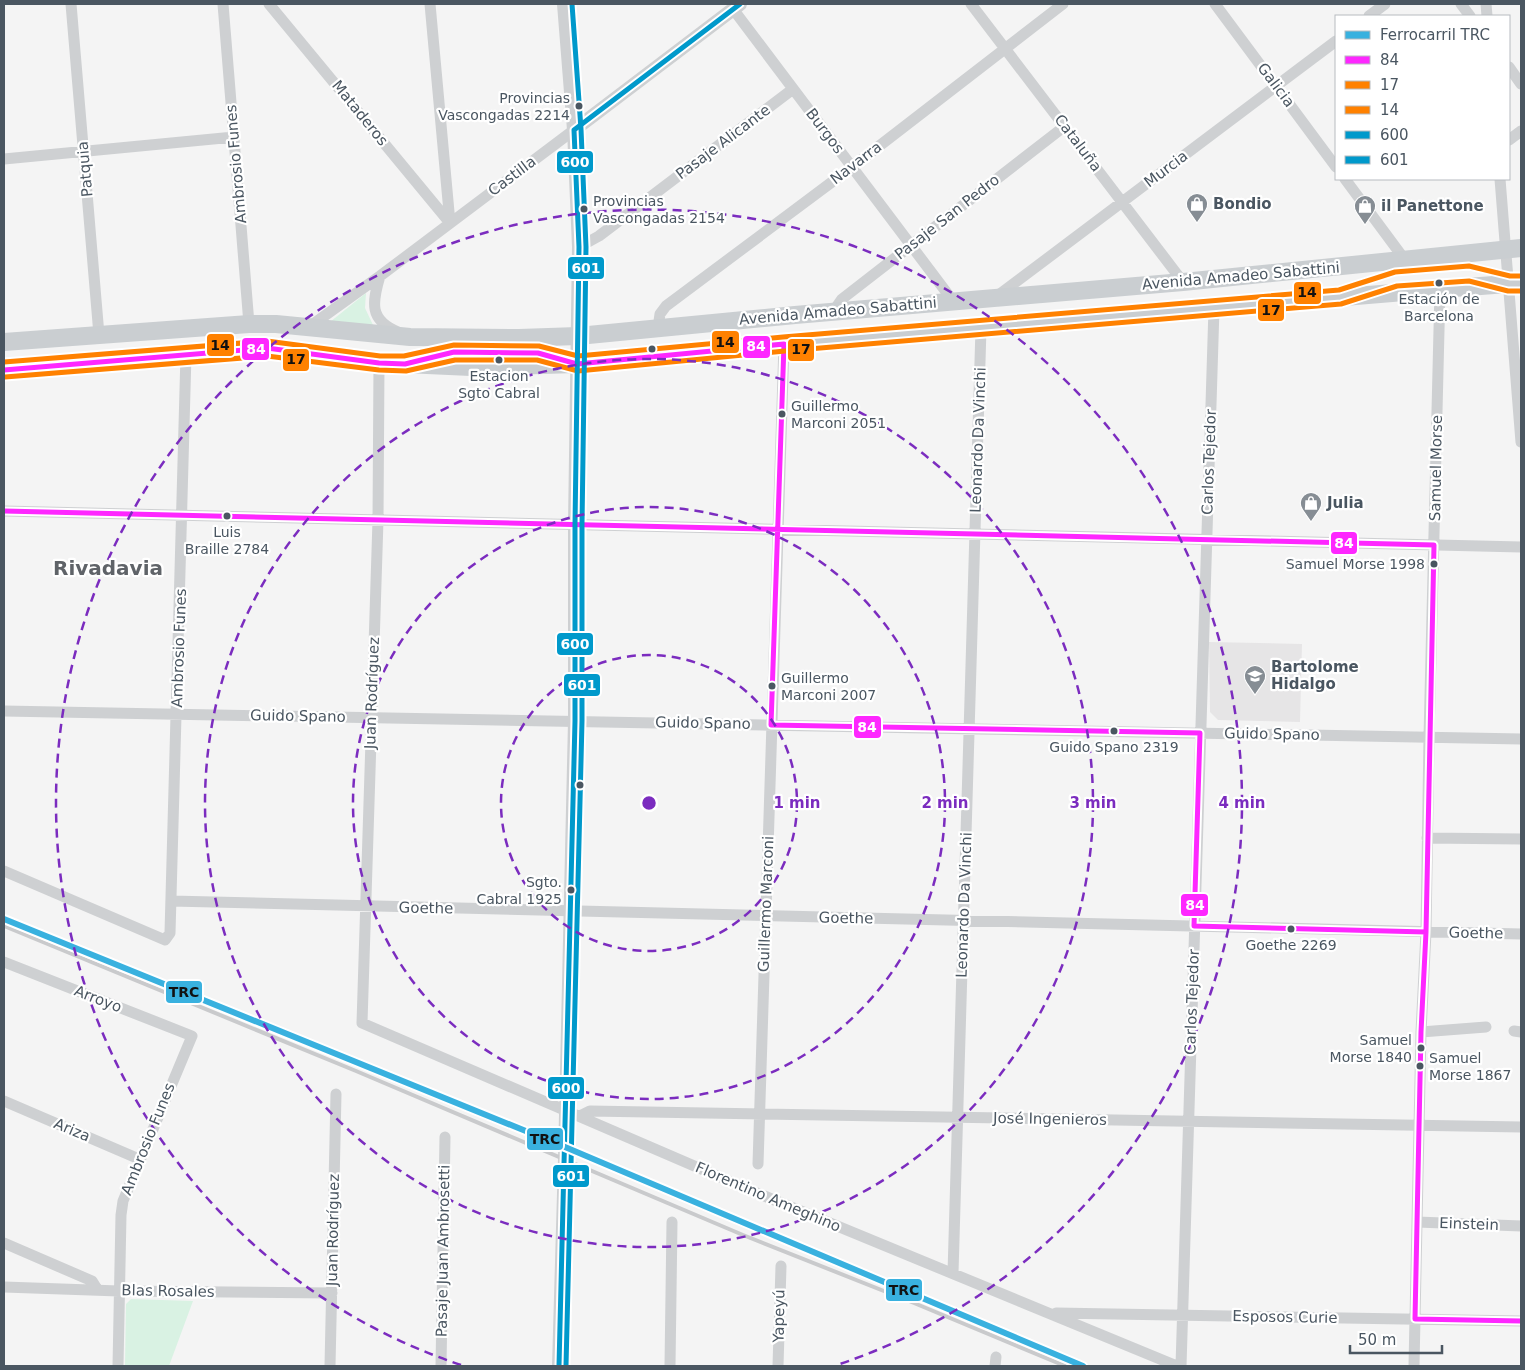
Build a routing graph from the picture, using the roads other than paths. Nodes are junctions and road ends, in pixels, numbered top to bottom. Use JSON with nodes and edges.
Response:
{"nodes":[{"id":1,"x":70,"y":4,"type":"edge"},
{"id":2,"x":223,"y":4,"type":"edge"},
{"id":3,"x":269,"y":4,"type":"edge"},
{"id":4,"x":430,"y":4,"type":"edge"},
{"id":5,"x":564,"y":4,"type":"edge"},
{"id":6,"x":972,"y":4,"type":"edge"},
{"id":7,"x":1064,"y":4,"type":"edge"},
{"id":8,"x":1215,"y":4,"type":"edge"},
{"id":9,"x":1385,"y":4,"type":"edge"},
{"id":10,"x":1461,"y":4,"type":"edge"},
{"id":11,"x":736,"y":7,"type":"edge"},
{"id":12,"x":1370,"y":15,"type":"edge"},
{"id":13,"x":1469,"y":15,"type":"edge"},
{"id":14,"x":1335,"y":42,"type":"edge"},
{"id":15,"x":1006,"y":48,"type":"junction"},
{"id":16,"x":1510,"y":68,"type":"edge"},
{"id":17,"x":1521,"y":84,"type":"edge"},
{"id":18,"x":1277,"y":86,"type":"junction"},
{"id":19,"x":793,"y":89,"type":"junction"},
{"id":20,"x":1065,"y":126,"type":"junction"},
{"id":21,"x":574,"y":130,"type":"junction"},
{"id":22,"x":1521,"y":131,"type":"edge"},
{"id":23,"x":234,"y":137,"type":"junction"},
{"id":24,"x":1510,"y":139,"type":"edge"},
{"id":25,"x":84,"y":151,"type":"junction"},
{"id":26,"x":4,"y":158,"type":"edge"},
{"id":27,"x":1335,"y":165,"type":"edge"},
{"id":28,"x":852,"y":167,"type":"junction"},
{"id":29,"x":1346,"y":180,"type":"edge"},
{"id":30,"x":1500,"y":180,"type":"edge"},
{"id":31,"x":1123,"y":202,"type":"junction"},
{"id":32,"x":450,"y":223,"type":"junction"},
{"id":33,"x":911,"y":245,"type":"junction"},
{"id":34,"x":579,"y":247,"type":"junction"},
{"id":35,"x":1513,"y":249,"type":"edge"},
{"id":36,"x":1405,"y":260,"type":"junction"},
{"id":37,"x":380,"y":276,"type":"junction"},
{"id":38,"x":1183,"y":282,"type":"junction"},
{"id":39,"x":1515,"y":284,"type":"edge"},
{"id":40,"x":1440,"y":288,"type":"junction"},
{"id":41,"x":996,"y":298,"type":"junction"},
{"id":42,"x":953,"y":301,"type":"junction"},
{"id":43,"x":1214,"y":308,"type":"junction"},
{"id":44,"x":834,"y":312,"type":"junction"},
{"id":45,"x":249,"y":324,"type":"junction"},
{"id":46,"x":308,"y":327,"type":"junction"},
{"id":47,"x":658,"y":328,"type":"junction"},
{"id":48,"x":981,"y":328,"type":"junction"},
{"id":49,"x":99,"y":335,"type":"junction"},
{"id":50,"x":578,"y":336,"type":"junction"},
{"id":51,"x":410,"y":337,"type":"junction"},
{"id":52,"x":4,"y":342,"type":"edge"},
{"id":53,"x":784,"y":344,"type":"junction"},
{"id":54,"x":186,"y":354,"type":"junction"},
{"id":55,"x":379,"y":363,"type":"junction"},
{"id":56,"x":577,"y":364,"type":"junction"},
{"id":57,"x":4,"y":370,"type":"edge"},
{"id":58,"x":1520,"y":418,"type":"edge"},
{"id":59,"x":1521,"y":442,"type":"edge"},
{"id":60,"x":4,"y":511,"type":"edge"},
{"id":61,"x":182,"y":515,"type":"junction"},
{"id":62,"x":378,"y":520,"type":"junction"},
{"id":63,"x":575,"y":525,"type":"junction"},
{"id":64,"x":777,"y":529,"type":"junction"},
{"id":65,"x":975,"y":534,"type":"junction"},
{"id":66,"x":1206,"y":540,"type":"junction"},
{"id":67,"x":1434,"y":545,"type":"junction"},
{"id":68,"x":1521,"y":547,"type":"edge"},
{"id":69,"x":4,"y":710,"type":"edge"},
{"id":70,"x":177,"y":714,"type":"junction"},
{"id":71,"x":372,"y":717,"type":"junction"},
{"id":72,"x":575,"y":721,"type":"junction"},
{"id":73,"x":771,"y":725,"type":"junction"},
{"id":74,"x":969,"y":728,"type":"junction"},
{"id":75,"x":1200,"y":733,"type":"junction"},
{"id":76,"x":1429,"y":737,"type":"junction"},
{"id":77,"x":1521,"y":738,"type":"edge"},
{"id":78,"x":1427,"y":838,"type":"junction"},
{"id":79,"x":1521,"y":839,"type":"edge"},
{"id":80,"x":4,"y":871,"type":"edge"},
{"id":81,"x":171,"y":902,"type":"junction"},
{"id":82,"x":366,"y":906,"type":"junction"},
{"id":83,"x":571,"y":911,"type":"junction"},
{"id":84,"x":765,"y":916,"type":"junction"},
{"id":85,"x":963,"y":920,"type":"junction"},
{"id":86,"x":1194,"y":926,"type":"junction"},
{"id":87,"x":1426,"y":932,"type":"junction"},
{"id":88,"x":1521,"y":934,"type":"edge"},
{"id":89,"x":4,"y":962,"type":"edge"},
{"id":90,"x":362,"y":1024,"type":"joint"},
{"id":91,"x":1486,"y":1028,"type":"dead end"},
{"id":92,"x":1421,"y":1032,"type":"junction"},
{"id":93,"x":192,"y":1036,"type":"joint"},
{"id":94,"x":336,"y":1094,"type":"dead end"},
{"id":95,"x":4,"y":1101,"type":"edge"},
{"id":96,"x":566,"y":1110,"type":"junction"},
{"id":97,"x":760,"y":1114,"type":"junction"},
{"id":98,"x":580,"y":1116,"type":"junction"},
{"id":99,"x":957,"y":1117,"type":"junction"},
{"id":100,"x":1188,"y":1121,"type":"junction"},
{"id":101,"x":1420,"y":1125,"type":"junction"},
{"id":102,"x":1521,"y":1127,"type":"edge"},
{"id":103,"x":445,"y":1136,"type":"dead end"},
{"id":104,"x":139,"y":1159,"type":"junction"},
{"id":105,"x":758,"y":1164,"type":"dead end"},
{"id":106,"x":672,"y":1222,"type":"dead end"},
{"id":107,"x":1417,"y":1222,"type":"junction"},
{"id":108,"x":1521,"y":1226,"type":"edge"},
{"id":109,"x":4,"y":1243,"type":"edge"},
{"id":110,"x":781,"y":1266,"type":"dead end"},
{"id":111,"x":952,"y":1273,"type":"junction"},
{"id":112,"x":4,"y":1287,"type":"edge"},
{"id":113,"x":96,"y":1289,"type":"junction"},
{"id":114,"x":119,"y":1290,"type":"junction"},
{"id":115,"x":332,"y":1292,"type":"junction"},
{"id":116,"x":1050,"y":1313,"type":"junction"},
{"id":117,"x":1182,"y":1315,"type":"junction"},
{"id":118,"x":1415,"y":1319,"type":"junction"},
{"id":119,"x":1521,"y":1321,"type":"edge"},
{"id":120,"x":118,"y":1366,"type":"edge"},
{"id":121,"x":330,"y":1366,"type":"edge"},
{"id":122,"x":441,"y":1366,"type":"edge"},
{"id":123,"x":559,"y":1366,"type":"edge"},
{"id":124,"x":670,"y":1366,"type":"edge"},
{"id":125,"x":778,"y":1366,"type":"edge"},
{"id":126,"x":1176,"y":1366,"type":"edge"},
{"id":127,"x":1181,"y":1366,"type":"edge"},
{"id":128,"x":1414,"y":1366,"type":"edge"}],
"edges":[{"from":1,"to":25,"type":"street","name":"Patquia"},
{"from":2,"to":23,"type":"street","name":"Ambrosio Funes"},
{"from":3,"to":32,"type":"street","name":"Mataderos"},
{"from":4,"to":32,"type":"street"},
{"from":5,"to":21,"type":"street"},
{"from":6,"to":15,"type":"street","name":"Cataluña"},
{"from":7,"to":15,"type":"street","name":"Navarra"},
{"from":8,"to":18,"type":"street","name":"Galicia"},
{"from":9,"to":12,"type":"street"},
{"from":10,"to":13,"type":"street"},
{"from":11,"to":19,"type":"street","name":"Burgos"},
{"from":11,"to":21,"type":"street","name":"Castilla"},
{"from":14,"to":18,"type":"street","name":"Murcia"},
{"from":15,"to":20,"type":"street","name":"Cataluña"},
{"from":15,"to":28,"type":"street","name":"Navarra"},
{"from":16,"to":17,"type":"street"},
{"from":18,"to":27,"type":"street","name":"Galicia"},
{"from":18,"to":31,"type":"street","name":"Murcia"},
{"from":19,"to":28,"type":"street","name":"Burgos"},
{"from":19,"to":34,"type":"street","name":"Pasaje Alicante"},
{"from":20,"to":31,"type":"street","name":"Cataluña"},
{"from":20,"to":33,"type":"street","name":"Pasaje San Pedro"},
{"from":21,"to":32,"type":"street","name":"Castilla"},
{"from":21,"to":34,"type":"street"},
{"from":22,"to":24,"type":"street"},
{"from":23,"to":25,"type":"street"},
{"from":23,"to":45,"type":"street","name":"Ambrosio Funes"},
{"from":25,"to":26,"type":"street"},
{"from":25,"to":49,"type":"street","name":"Patquia"},
{"from":28,"to":33,"type":"street","name":"Burgos"},
{"from":28,"to":47,"type":"street","name":"Navarra"},
{"from":29,"to":36,"type":"street"},
{"from":30,"to":35,"type":"street"},
{"from":31,"to":38,"type":"street","name":"Cataluña"},
{"from":31,"to":41,"type":"street","name":"Murcia"},
{"from":32,"to":37,"type":"street","name":"Castilla"},
{"from":33,"to":42,"type":"street","name":"Burgos"},
{"from":33,"to":44,"type":"street","name":"Pasaje San Pedro"},
{"from":34,"to":50,"type":"street"},
{"from":35,"to":36,"type":"main road","name":"Avenida Amadeo Sabattini"},
{"from":35,"to":39,"type":"street"},
{"from":36,"to":38,"type":"main road","name":"Avenida Amadeo Sabattini"},
{"from":37,"to":46,"type":"street","name":"Castilla"},
{"from":37,"to":51,"type":"street"},
{"from":38,"to":41,"type":"main road","name":"Avenida Amadeo Sabattini"},
{"from":39,"to":40,"type":"main road","name":"Avenida Amadeo Sabattini"},
{"from":39,"to":58,"type":"street"},
{"from":40,"to":43,"type":"main road","name":"Avenida Amadeo Sabattini"},
{"from":40,"to":67,"type":"street","name":"Samuel Morse"},
{"from":41,"to":42,"type":"main road","name":"Avenida Amadeo Sabattini"},
{"from":42,"to":44,"type":"main road","name":"Avenida Amadeo Sabattini"},
{"from":43,"to":48,"type":"main road","name":"Avenida Amadeo Sabattini"},
{"from":43,"to":66,"type":"street","name":"Carlos Tejedor"},
{"from":44,"to":47,"type":"main road","name":"Avenida Amadeo Sabattini"},
{"from":45,"to":46,"type":"main road","name":"Avenida Amadeo Sabattini"},
{"from":45,"to":49,"type":"main road","name":"Avenida Amadeo Sabattini"},
{"from":46,"to":51,"type":"main road","name":"Avenida Amadeo Sabattini"},
{"from":47,"to":50,"type":"main road","name":"Avenida Amadeo Sabattini"},
{"from":48,"to":53,"type":"main road","name":"Avenida Amadeo Sabattini"},
{"from":48,"to":65,"type":"street","name":"Leonardo Da Vinchi"},
{"from":49,"to":52,"type":"main road","name":"Avenida Amadeo Sabattini"},
{"from":50,"to":51,"type":"main road","name":"Avenida Amadeo Sabattini"},
{"from":50,"to":56,"type":"street"},
{"from":53,"to":56,"type":"main road","name":"Avenida Amadeo Sabattini"},
{"from":53,"to":64,"type":"street","name":"Guillermo Marconi"},
{"from":54,"to":55,"type":"main road","name":"Avenida Amadeo Sabattini"},
{"from":54,"to":57,"type":"main road","name":"Avenida Amadeo Sabattini"},
{"from":54,"to":61,"type":"street","name":"Ambrosio Funes"},
{"from":55,"to":56,"type":"main road","name":"Avenida Amadeo Sabattini"},
{"from":55,"to":62,"type":"street","name":"Juan Rodríguez"},
{"from":56,"to":63,"type":"street"},
{"from":58,"to":59,"type":"street"},
{"from":60,"to":61,"type":"street"},
{"from":61,"to":62,"type":"street"},
{"from":61,"to":70,"type":"street","name":"Ambrosio Funes"},
{"from":62,"to":63,"type":"street"},
{"from":62,"to":71,"type":"street","name":"Juan Rodríguez"},
{"from":63,"to":64,"type":"street"},
{"from":63,"to":72,"type":"street"},
{"from":64,"to":65,"type":"street"},
{"from":64,"to":73,"type":"street","name":"Guillermo Marconi"},
{"from":65,"to":66,"type":"street"},
{"from":65,"to":74,"type":"street","name":"Leonardo Da Vinchi"},
{"from":66,"to":67,"type":"street"},
{"from":66,"to":75,"type":"street","name":"Carlos Tejedor"},
{"from":67,"to":68,"type":"street"},
{"from":67,"to":76,"type":"street","name":"Samuel Morse"},
{"from":69,"to":70,"type":"street","name":"Guido Spano"},
{"from":70,"to":71,"type":"street","name":"Guido Spano"},
{"from":70,"to":81,"type":"street","name":"Ambrosio Funes"},
{"from":71,"to":72,"type":"street","name":"Guido Spano"},
{"from":71,"to":82,"type":"street","name":"Juan Rodríguez"},
{"from":72,"to":73,"type":"street","name":"Guido Spano"},
{"from":72,"to":83,"type":"street"},
{"from":73,"to":74,"type":"street","name":"Guido Spano"},
{"from":73,"to":84,"type":"street","name":"Guillermo Marconi"},
{"from":74,"to":75,"type":"street","name":"Guido Spano"},
{"from":74,"to":85,"type":"street","name":"Leonardo Da Vinchi"},
{"from":75,"to":76,"type":"street","name":"Guido Spano"},
{"from":75,"to":86,"type":"street","name":"Carlos Tejedor"},
{"from":76,"to":77,"type":"street","name":"Guido Spano"},
{"from":76,"to":78,"type":"street","name":"Samuel Morse"},
{"from":78,"to":79,"type":"street"},
{"from":78,"to":87,"type":"street","name":"Samuel Morse"},
{"from":80,"to":81,"type":"street","name":"Ambrosio Funes"},
{"from":81,"to":82,"type":"street","name":"Goethe"},
{"from":82,"to":83,"type":"street","name":"Goethe"},
{"from":82,"to":90,"type":"street","name":"Juan Rodríguez"},
{"from":83,"to":84,"type":"street","name":"Goethe"},
{"from":83,"to":96,"type":"street"},
{"from":84,"to":85,"type":"street","name":"Goethe"},
{"from":84,"to":97,"type":"street","name":"Guillermo Marconi"},
{"from":85,"to":86,"type":"street","name":"Goethe"},
{"from":85,"to":99,"type":"street","name":"Leonardo Da Vinchi"},
{"from":86,"to":87,"type":"street","name":"Goethe"},
{"from":86,"to":100,"type":"street","name":"Carlos Tejedor"},
{"from":87,"to":88,"type":"street","name":"Goethe"},
{"from":87,"to":92,"type":"street","name":"Samuel Morse"},
{"from":89,"to":93,"type":"street","name":"Arroyo"},
{"from":90,"to":96,"type":"street","name":"Florentino Ameghino"},
{"from":91,"to":92,"type":"street"},
{"from":92,"to":101,"type":"street","name":"Samuel Morse"},
{"from":93,"to":104,"type":"street","name":"Ambrosio Funes"},
{"from":94,"to":115,"type":"street","name":"Juan Rodríguez"},
{"from":95,"to":104,"type":"street","name":"Ariza"},
{"from":96,"to":98,"type":"street","name":"Florentino Ameghino"},
{"from":96,"to":123,"type":"street"},
{"from":97,"to":98,"type":"street","name":"José Ingenieros"},
{"from":97,"to":99,"type":"street","name":"José Ingenieros"},
{"from":97,"to":105,"type":"street","name":"Guillermo Marconi"},
{"from":98,"to":111,"type":"street","name":"Florentino Ameghino"},
{"from":99,"to":100,"type":"street","name":"José Ingenieros"},
{"from":99,"to":111,"type":"street","name":"Leonardo Da Vinchi"},
{"from":100,"to":101,"type":"street","name":"José Ingenieros"},
{"from":100,"to":117,"type":"street","name":"Carlos Tejedor"},
{"from":101,"to":102,"type":"street","name":"José Ingenieros"},
{"from":101,"to":107,"type":"street","name":"Samuel Morse"},
{"from":103,"to":122,"type":"street","name":"Pasaje Juan Ambrosetti"},
{"from":104,"to":114,"type":"street","name":"Ambrosio Funes"},
{"from":106,"to":124,"type":"street"},
{"from":107,"to":108,"type":"street","name":"Einstein"},
{"from":107,"to":118,"type":"street","name":"Samuel Morse"},
{"from":109,"to":113,"type":"street"},
{"from":110,"to":125,"type":"street","name":"Yapeyú"},
{"from":111,"to":116,"type":"street","name":"Florentino Ameghino"},
{"from":112,"to":113,"type":"street","name":"Blas Rosales"},
{"from":113,"to":114,"type":"street","name":"Blas Rosales"},
{"from":114,"to":115,"type":"street","name":"Blas Rosales"},
{"from":114,"to":120,"type":"street","name":"Ambrosio Funes"},
{"from":115,"to":121,"type":"street","name":"Juan Rodríguez"},
{"from":116,"to":117,"type":"street","name":"Esposos Curie"},
{"from":116,"to":126,"type":"street","name":"Florentino Ameghino"},
{"from":117,"to":118,"type":"street","name":"Esposos Curie"},
{"from":117,"to":127,"type":"street","name":"Carlos Tejedor"},
{"from":118,"to":119,"type":"street","name":"Esposos Curie"},
{"from":118,"to":128,"type":"street","name":"Samuel Morse"}]}
